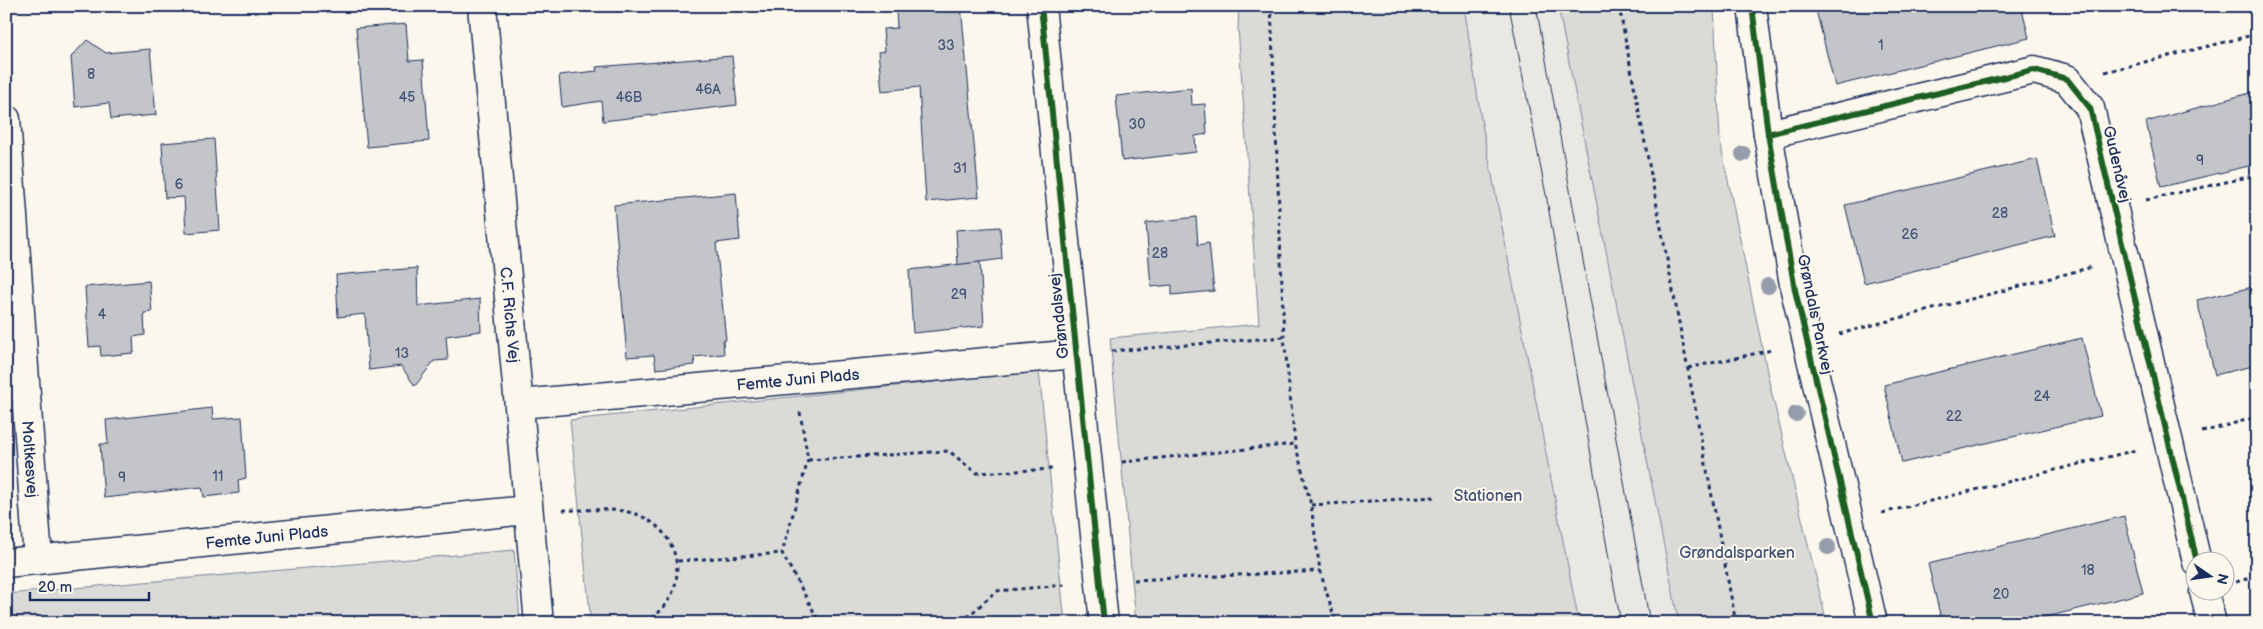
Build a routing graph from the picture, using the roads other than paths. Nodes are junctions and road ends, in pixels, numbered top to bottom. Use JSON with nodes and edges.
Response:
{"nodes":[{"id":1,"x":482,"y":6,"type":"edge"},
{"id":2,"x":1041,"y":6,"type":"edge"},
{"id":3,"x":1752,"y":6,"type":"edge"},
{"id":4,"x":6,"y":119,"type":"edge"},
{"id":5,"x":1768,"y":134,"type":"junction"},
{"id":6,"x":1076,"y":354,"type":"junction"},
{"id":7,"x":520,"y":404,"type":"junction"},
{"id":8,"x":528,"y":510,"type":"junction"},
{"id":9,"x":2195,"y":552,"type":"edge"},
{"id":10,"x":38,"y":560,"type":"junction"},
{"id":11,"x":6,"y":563,"type":"edge"},
{"id":12,"x":2207,"y":602,"type":"edge"},
{"id":13,"x":539,"y":623,"type":"edge"},
{"id":14,"x":1104,"y":623,"type":"edge"},
{"id":15,"x":1873,"y":623,"type":"edge"},
{"id":16,"x":2212,"y":623,"type":"edge"}],
"edges":[{"from":1,"to":7,"type":"street","name":"C.F. Richs Vej"},
{"from":2,"to":6,"type":"street","name":"Grøndalsvej"},
{"from":3,"to":5,"type":"street","name":"Grøndals Parkvej"},
{"from":4,"to":10,"type":"street","name":"Moltkesvej"},
{"from":5,"to":9,"type":"street","name":"Gudenåvej"},
{"from":5,"to":15,"type":"street","name":"Grøndals Parkvej"},
{"from":6,"to":7,"type":"street","name":"Femte Juni Plads"},
{"from":6,"to":14,"type":"street","name":"Grøndalsvej"},
{"from":7,"to":8,"type":"street","name":"C.F. Richs Vej"},
{"from":8,"to":10,"type":"street","name":"Femte Juni Plads"},
{"from":8,"to":13,"type":"street","name":"C.F. Richs Vej"},
{"from":10,"to":11,"type":"street","name":"Femte Juni Plads"},
{"from":12,"to":16,"type":"street"}]}
